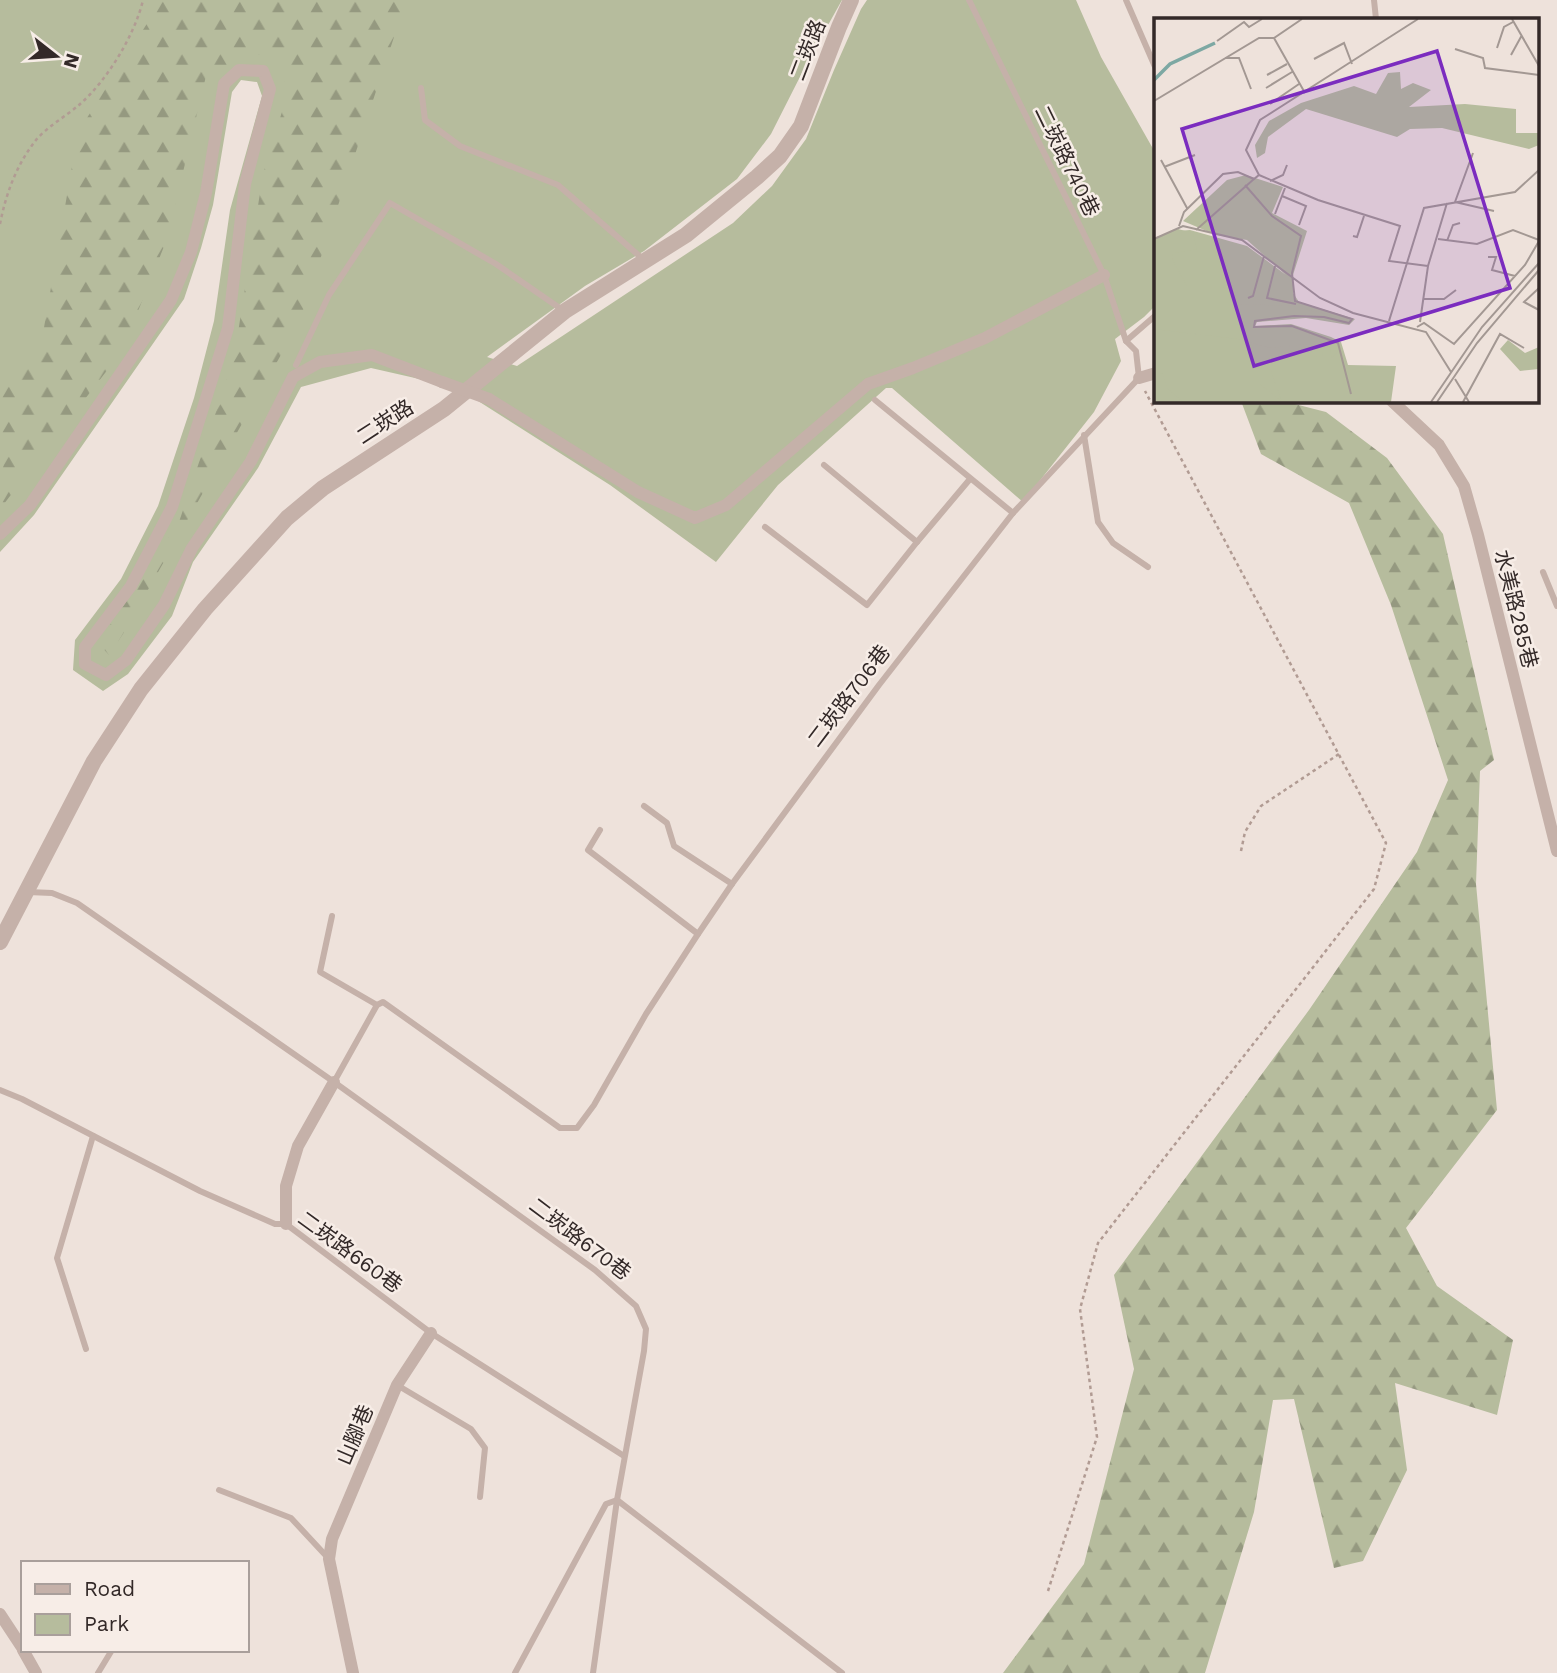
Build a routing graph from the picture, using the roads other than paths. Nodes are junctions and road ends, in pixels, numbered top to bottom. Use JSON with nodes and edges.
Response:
{"nodes":[{"id":1,"x":851,"y":0,"type":"edge"},
{"id":2,"x":970,"y":0,"type":"edge"},
{"id":3,"x":1126,"y":0,"type":"edge"},
{"id":4,"x":1374,"y":0,"type":"edge"},
{"id":5,"x":1376,"y":18,"type":"edge"},
{"id":6,"x":1154,"y":64,"type":"edge"},
{"id":7,"x":421,"y":88,"type":"dead end"},
{"id":8,"x":645,"y":261,"type":"junction"},
{"id":9,"x":1104,"y":275,"type":"junction"},
{"id":10,"x":565,"y":311,"type":"junction"},
{"id":11,"x":1154,"y":317,"type":"edge"},
{"id":12,"x":1126,"y":341,"type":"junction"},
{"id":13,"x":296,"y":365,"type":"dead end"},
{"id":14,"x":1154,"y":374,"type":"edge"},
{"id":15,"x":1139,"y":379,"type":"junction"},
{"id":16,"x":875,"y":400,"type":"dead end"},
{"id":17,"x":1393,"y":402,"type":"edge"},
{"id":18,"x":1084,"y":436,"type":"junction"},
{"id":19,"x":824,"y":465,"type":"dead end"},
{"id":20,"x":970,"y":479,"type":"junction"},
{"id":21,"x":1013,"y":513,"type":"junction"},
{"id":22,"x":765,"y":527,"type":"dead end"},
{"id":23,"x":0,"y":534,"type":"edge"},
{"id":24,"x":917,"y":542,"type":"junction"},
{"id":25,"x":1148,"y":567,"type":"dead end"},
{"id":26,"x":1544,"y":572,"type":"dead end"},
{"id":27,"x":1557,"y":606,"type":"edge"},
{"id":28,"x":1550,"y":801,"type":"edge"},
{"id":29,"x":644,"y":806,"type":"dead end"},
{"id":30,"x":600,"y":830,"type":"dead end"},
{"id":31,"x":1557,"y":851,"type":"edge"},
{"id":32,"x":732,"y":884,"type":"junction"},
{"id":33,"x":26,"y":892,"type":"junction"},
{"id":34,"x":332,"y":916,"type":"dead end"},
{"id":35,"x":698,"y":934,"type":"junction"},
{"id":36,"x":0,"y":942,"type":"edge"},
{"id":37,"x":377,"y":1005,"type":"junction"},
{"id":38,"x":334,"y":1082,"type":"junction"},
{"id":39,"x":0,"y":1090,"type":"edge"},
{"id":40,"x":93,"y":1136,"type":"junction"},
{"id":41,"x":286,"y":1224,"type":"junction"},
{"id":42,"x":431,"y":1333,"type":"junction"},
{"id":43,"x":86,"y":1349,"type":"dead end"},
{"id":44,"x":397,"y":1385,"type":"junction"},
{"id":45,"x":624,"y":1456,"type":"junction"},
{"id":46,"x":219,"y":1490,"type":"dead end"},
{"id":47,"x":480,"y":1497,"type":"dead end"},
{"id":48,"x":617,"y":1500,"type":"junction"},
{"id":49,"x":329,"y":1559,"type":"junction"},
{"id":50,"x":0,"y":1614,"type":"edge"},
{"id":51,"x":21,"y":1647,"type":"edge"},
{"id":52,"x":24,"y":1652,"type":"edge"},
{"id":53,"x":111,"y":1652,"type":"edge"},
{"id":54,"x":36,"y":1673,"type":"edge"},
{"id":55,"x":98,"y":1673,"type":"edge"},
{"id":56,"x":353,"y":1673,"type":"edge"},
{"id":57,"x":514,"y":1673,"type":"edge"},
{"id":58,"x":593,"y":1673,"type":"edge"},
{"id":59,"x":842,"y":1673,"type":"edge"}],
"edges":[{"from":1,"to":8,"type":"street","name":"二崁路"},
{"from":2,"to":9,"type":"lane","name":"二崁路740巷"},
{"from":3,"to":6,"type":"lane"},
{"from":4,"to":5,"type":"lane"},
{"from":7,"to":8,"type":"lane"},
{"from":8,"to":10,"type":"street","name":"二崁路"},
{"from":9,"to":12,"type":"lane","name":"二崁路740巷"},
{"from":9,"to":23,"type":"street","bridge":true},
{"from":10,"to":13,"type":"lane"},
{"from":10,"to":33,"type":"street","name":"二崁路"},
{"from":11,"to":12,"type":"lane"},
{"from":12,"to":15,"type":"lane"},
{"from":14,"to":15,"type":"street"},
{"from":15,"to":18,"type":"lane","name":"二崁路706巷"},
{"from":16,"to":20,"type":"lane"},
{"from":17,"to":28,"type":"street","name":"水美路285巷"},
{"from":18,"to":21,"type":"lane","name":"二崁路706巷"},
{"from":18,"to":25,"type":"lane"},
{"from":19,"to":24,"type":"lane"},
{"from":20,"to":21,"type":"lane"},
{"from":20,"to":24,"type":"lane"},
{"from":21,"to":32,"type":"lane","name":"二崁路706巷"},
{"from":22,"to":24,"type":"lane"},
{"from":26,"to":27,"type":"lane"},
{"from":28,"to":31,"type":"street","name":"水美路285巷"},
{"from":29,"to":32,"type":"lane"},
{"from":30,"to":35,"type":"lane"},
{"from":32,"to":35,"type":"lane","name":"二崁路706巷"},
{"from":33,"to":36,"type":"street","name":"二崁路"},
{"from":33,"to":38,"type":"lane","name":"二崁路670巷"},
{"from":34,"to":37,"type":"lane"},
{"from":35,"to":37,"type":"lane","name":"二崁路706巷"},
{"from":37,"to":38,"type":"lane"},
{"from":38,"to":41,"type":"street"},
{"from":38,"to":45,"type":"lane","name":"二崁路670巷"},
{"from":39,"to":40,"type":"lane","name":"二崁路660巷"},
{"from":40,"to":41,"type":"lane","name":"二崁路660巷"},
{"from":40,"to":43,"type":"lane"},
{"from":41,"to":42,"type":"lane","name":"二崁路660巷"},
{"from":42,"to":44,"type":"street","name":"山腳巷"},
{"from":42,"to":45,"type":"lane","name":"二崁路660巷"},
{"from":44,"to":47,"type":"lane"},
{"from":44,"to":49,"type":"street","name":"山腳巷"},
{"from":45,"to":48,"type":"lane","name":"二崁路670巷"},
{"from":46,"to":49,"type":"lane"},
{"from":48,"to":57,"type":"lane"},
{"from":48,"to":58,"type":"lane","name":"二崁路670巷"},
{"from":48,"to":59,"type":"lane"},
{"from":49,"to":56,"type":"street","name":"山腳巷"},
{"from":50,"to":51,"type":"street"},
{"from":52,"to":54,"type":"street"},
{"from":53,"to":55,"type":"lane"}]}
